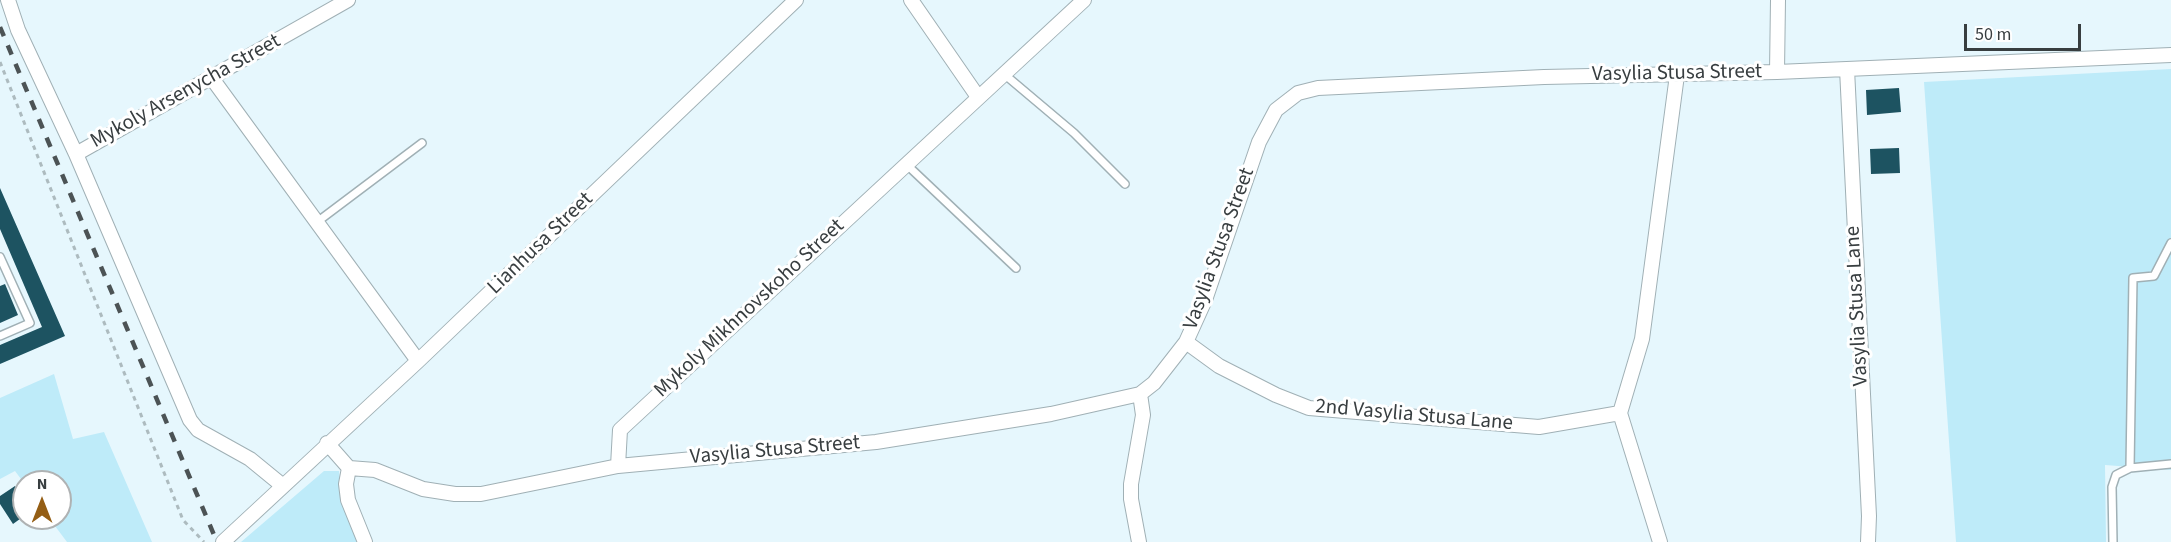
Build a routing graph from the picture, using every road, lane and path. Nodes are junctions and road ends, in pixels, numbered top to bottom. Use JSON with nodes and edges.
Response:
{"nodes":[{"id":1,"x":8,"y":0,"type":"edge"},
{"id":2,"x":348,"y":0,"type":"edge"},
{"id":3,"x":796,"y":0,"type":"edge"},
{"id":4,"x":911,"y":0,"type":"edge"},
{"id":5,"x":1084,"y":0,"type":"edge"},
{"id":6,"x":1778,"y":0,"type":"edge"},
{"id":7,"x":2171,"y":55,"type":"edge"},
{"id":8,"x":0,"y":62,"type":"edge"},
{"id":9,"x":1847,"y":69,"type":"junction"},
{"id":10,"x":1777,"y":72,"type":"junction"},
{"id":11,"x":1004,"y":74,"type":"junction"},
{"id":12,"x":1677,"y":75,"type":"junction"},
{"id":13,"x":211,"y":77,"type":"junction"},
{"id":14,"x":978,"y":97,"type":"junction"},
{"id":15,"x":422,"y":142,"type":"dead end"},
{"id":16,"x":76,"y":154,"type":"junction"},
{"id":17,"x":906,"y":164,"type":"junction"},
{"id":18,"x":1125,"y":184,"type":"dead end"},
{"id":19,"x":317,"y":222,"type":"junction"},
{"id":20,"x":2171,"y":243,"type":"edge"},
{"id":21,"x":0,"y":257,"type":"edge"},
{"id":22,"x":1016,"y":268,"type":"dead end"},
{"id":23,"x":8,"y":274,"type":"junction"},
{"id":24,"x":0,"y":278,"type":"edge"},
{"id":25,"x":0,"y":336,"type":"edge"},
{"id":26,"x":1186,"y":342,"type":"junction"},
{"id":27,"x":418,"y":361,"type":"junction"},
{"id":28,"x":1140,"y":394,"type":"junction"},
{"id":29,"x":1620,"y":413,"type":"junction"},
{"id":30,"x":327,"y":443,"type":"junction"},
{"id":31,"x":2171,"y":464,"type":"edge"},
{"id":32,"x":618,"y":466,"type":"junction"},
{"id":33,"x":349,"y":468,"type":"junction"},
{"id":34,"x":2130,"y":468,"type":"junction"},
{"id":35,"x":283,"y":486,"type":"junction"},
{"id":36,"x":204,"y":542,"type":"edge"},
{"id":37,"x":223,"y":542,"type":"edge"},
{"id":38,"x":365,"y":542,"type":"edge"},
{"id":39,"x":1139,"y":542,"type":"edge"},
{"id":40,"x":1660,"y":542,"type":"edge"},
{"id":41,"x":1868,"y":542,"type":"edge"},
{"id":42,"x":2113,"y":542,"type":"edge"}],
"edges":[{"from":1,"to":16,"type":"street","name":"Mykoly Arsenycha Street"},
{"from":2,"to":13,"type":"street","name":"Mykoly Arsenycha Street"},
{"from":3,"to":27,"type":"street","name":"Lianhusa Street"},
{"from":4,"to":14,"type":"street"},
{"from":5,"to":11,"type":"street","name":"Mykoly Mikhnovskoho Street"},
{"from":6,"to":10,"type":"street"},
{"from":7,"to":9,"type":"street","name":"Vasylia Stusa Street"},
{"from":8,"to":36,"type":"path"},
{"from":9,"to":10,"type":"street","name":"Vasylia Stusa Street"},
{"from":9,"to":41,"type":"street","name":"Vasylia Stusa Lane"},
{"from":10,"to":12,"type":"street","name":"Vasylia Stusa Street"},
{"from":11,"to":14,"type":"street","name":"Mykoly Mikhnovskoho Street"},
{"from":11,"to":18,"type":"lane"},
{"from":12,"to":26,"type":"street","name":"Vasylia Stusa Street"},
{"from":12,"to":29,"type":"street"},
{"from":13,"to":16,"type":"street","name":"Mykoly Arsenycha Street"},
{"from":13,"to":19,"type":"street"},
{"from":14,"to":17,"type":"street","name":"Mykoly Mikhnovskoho Street"},
{"from":15,"to":19,"type":"lane"},
{"from":16,"to":35,"type":"street"},
{"from":17,"to":22,"type":"lane"},
{"from":17,"to":32,"type":"street","name":"Mykoly Mikhnovskoho Street"},
{"from":19,"to":27,"type":"street"},
{"from":20,"to":34,"type":"lane"},
{"from":21,"to":23,"type":"lane"},
{"from":23,"to":24,"type":"lane"},
{"from":23,"to":25,"type":"lane"},
{"from":26,"to":28,"type":"street","name":"Vasylia Stusa Street"},
{"from":26,"to":29,"type":"street","name":"2nd Vasylia Stusa Lane"},
{"from":27,"to":30,"type":"street","name":"Lianhusa Street"},
{"from":28,"to":32,"type":"street","name":"Vasylia Stusa Street"},
{"from":28,"to":39,"type":"street"},
{"from":29,"to":40,"type":"street"},
{"from":30,"to":33,"type":"street"},
{"from":30,"to":35,"type":"street","name":"Lianhusa Street"},
{"from":31,"to":34,"type":"lane"},
{"from":32,"to":33,"type":"street","name":"Vasylia Stusa Street"},
{"from":33,"to":38,"type":"street"},
{"from":34,"to":42,"type":"lane"},
{"from":35,"to":37,"type":"street","name":"Lianhusa Street"}]}
